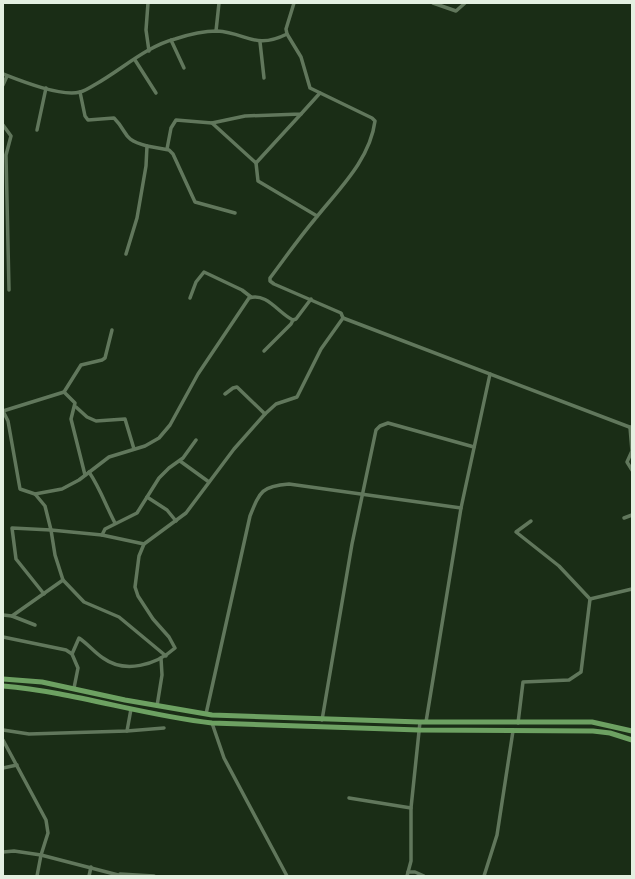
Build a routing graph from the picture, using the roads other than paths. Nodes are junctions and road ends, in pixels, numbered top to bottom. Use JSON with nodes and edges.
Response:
{"nodes":[{"id":1,"x":148,"y":3,"type":"edge"},
{"id":2,"x":219,"y":3,"type":"edge"},
{"id":3,"x":294,"y":3,"type":"edge"},
{"id":4,"x":433,"y":3,"type":"edge"},
{"id":5,"x":465,"y":3,"type":"edge"},
{"id":6,"x":216,"y":31,"type":"junction"},
{"id":7,"x":287,"y":34,"type":"junction"},
{"id":8,"x":171,"y":40,"type":"junction"},
{"id":9,"x":260,"y":42,"type":"junction"},
{"id":10,"x":149,"y":51,"type":"junction"},
{"id":11,"x":135,"y":60,"type":"junction"},
{"id":12,"x":184,"y":68,"type":"dead end"},
{"id":13,"x":5,"y":75,"type":"edge"},
{"id":14,"x":264,"y":78,"type":"dead end"},
{"id":15,"x":3,"y":85,"type":"edge"},
{"id":16,"x":46,"y":88,"type":"junction"},
{"id":17,"x":80,"y":92,"type":"junction"},
{"id":18,"x":156,"y":93,"type":"dead end"},
{"id":19,"x":320,"y":93,"type":"junction"},
{"id":20,"x":300,"y":114,"type":"junction"},
{"id":21,"x":212,"y":123,"type":"junction"},
{"id":22,"x":3,"y":125,"type":"edge"},
{"id":23,"x":37,"y":130,"type":"dead end"},
{"id":24,"x":147,"y":146,"type":"junction"},
{"id":25,"x":167,"y":150,"type":"junction"},
{"id":26,"x":256,"y":163,"type":"junction"},
{"id":27,"x":235,"y":213,"type":"dead end"},
{"id":28,"x":317,"y":216,"type":"junction"},
{"id":29,"x":126,"y":254,"type":"dead end"},
{"id":30,"x":9,"y":290,"type":"dead end"},
{"id":31,"x":251,"y":297,"type":"junction"},
{"id":32,"x":190,"y":298,"type":"dead end"},
{"id":33,"x":311,"y":299,"type":"junction"},
{"id":34,"x":343,"y":318,"type":"junction"},
{"id":35,"x":293,"y":320,"type":"junction"},
{"id":36,"x":112,"y":330,"type":"dead end"},
{"id":37,"x":264,"y":352,"type":"dead end"},
{"id":38,"x":490,"y":374,"type":"junction"},
{"id":39,"x":64,"y":392,"type":"junction"},
{"id":40,"x":225,"y":394,"type":"dead end"},
{"id":41,"x":76,"y":407,"type":"junction"},
{"id":42,"x":3,"y":411,"type":"edge"},
{"id":43,"x":265,"y":414,"type":"junction"},
{"id":44,"x":631,"y":427,"type":"edge"},
{"id":45,"x":196,"y":440,"type":"dead end"},
{"id":46,"x":474,"y":447,"type":"junction"},
{"id":47,"x":134,"y":450,"type":"junction"},
{"id":48,"x":180,"y":461,"type":"junction"},
{"id":49,"x":632,"y":470,"type":"edge"},
{"id":50,"x":87,"y":474,"type":"junction"},
{"id":51,"x":209,"y":482,"type":"junction"},
{"id":52,"x":362,"y":493,"type":"junction"},
{"id":53,"x":35,"y":494,"type":"junction"},
{"id":54,"x":147,"y":497,"type":"junction"},
{"id":55,"x":461,"y":508,"type":"junction"},
{"id":56,"x":632,"y":515,"type":"edge"},
{"id":57,"x":624,"y":518,"type":"dead end"},
{"id":58,"x":176,"y":521,"type":"junction"},
{"id":59,"x":531,"y":521,"type":"dead end"},
{"id":60,"x":116,"y":523,"type":"junction"},
{"id":61,"x":51,"y":530,"type":"junction"},
{"id":62,"x":102,"y":535,"type":"junction"},
{"id":63,"x":144,"y":544,"type":"junction"},
{"id":64,"x":63,"y":580,"type":"junction"},
{"id":65,"x":632,"y":590,"type":"edge"},
{"id":66,"x":44,"y":594,"type":"junction"},
{"id":67,"x":590,"y":599,"type":"junction"},
{"id":68,"x":3,"y":615,"type":"edge"},
{"id":69,"x":12,"y":616,"type":"junction"},
{"id":70,"x":35,"y":625,"type":"dead end"},
{"id":71,"x":3,"y":637,"type":"edge"},
{"id":72,"x":72,"y":654,"type":"junction"},
{"id":73,"x":166,"y":656,"type":"junction"},
{"id":74,"x":162,"y":658,"type":"junction"},
{"id":75,"x":3,"y":679,"type":"edge"},
{"id":76,"x":3,"y":686,"type":"edge"},
{"id":77,"x":74,"y":688,"type":"junction"},
{"id":78,"x":157,"y":706,"type":"junction"},
{"id":79,"x":131,"y":709,"type":"junction"},
{"id":80,"x":206,"y":714,"type":"junction"},
{"id":81,"x":322,"y":720,"type":"junction"},
{"id":82,"x":420,"y":722,"type":"junction"},
{"id":83,"x":426,"y":722,"type":"junction"},
{"id":84,"x":212,"y":723,"type":"junction"},
{"id":85,"x":518,"y":723,"type":"junction"},
{"id":86,"x":164,"y":728,"type":"dead end"},
{"id":87,"x":3,"y":730,"type":"edge"},
{"id":88,"x":419,"y":730,"type":"junction"},
{"id":89,"x":127,"y":731,"type":"junction"},
{"id":90,"x":513,"y":731,"type":"junction"},
{"id":91,"x":632,"y":731,"type":"edge"},
{"id":92,"x":3,"y":740,"type":"edge"},
{"id":93,"x":632,"y":740,"type":"edge"},
{"id":94,"x":17,"y":765,"type":"junction"},
{"id":95,"x":3,"y":768,"type":"edge"},
{"id":96,"x":349,"y":798,"type":"dead end"},
{"id":97,"x":411,"y":808,"type":"junction"},
{"id":98,"x":3,"y":852,"type":"edge"},
{"id":99,"x":41,"y":855,"type":"junction"},
{"id":100,"x":91,"y":867,"type":"junction"},
{"id":101,"x":117,"y":874,"type":"junction"},
{"id":102,"x":408,"y":874,"type":"edge"},
{"id":103,"x":38,"y":876,"type":"edge"},
{"id":104,"x":89,"y":876,"type":"edge"},
{"id":105,"x":122,"y":876,"type":"edge"},
{"id":106,"x":154,"y":876,"type":"edge"},
{"id":107,"x":287,"y":876,"type":"edge"},
{"id":108,"x":424,"y":876,"type":"edge"},
{"id":109,"x":484,"y":876,"type":"edge"}],
"edges":[{"from":1,"to":10,"type":"street"},
{"from":2,"to":6,"type":"street"},
{"from":3,"to":7,"type":"street"},
{"from":4,"to":5,"type":"street"},
{"from":6,"to":8,"type":"street"},
{"from":6,"to":9,"type":"street"},
{"from":7,"to":9,"type":"street"},
{"from":7,"to":19,"type":"street"},
{"from":8,"to":10,"type":"street"},
{"from":8,"to":12,"type":"street"},
{"from":9,"to":14,"type":"street"},
{"from":10,"to":11,"type":"street"},
{"from":11,"to":17,"type":"street"},
{"from":11,"to":18,"type":"street"},
{"from":13,"to":15,"type":"street"},
{"from":13,"to":16,"type":"street"},
{"from":16,"to":17,"type":"street"},
{"from":16,"to":23,"type":"street"},
{"from":17,"to":24,"type":"street"},
{"from":19,"to":20,"type":"street"},
{"from":19,"to":28,"type":"street"},
{"from":20,"to":21,"type":"street"},
{"from":20,"to":26,"type":"street"},
{"from":21,"to":25,"type":"street"},
{"from":21,"to":26,"type":"street"},
{"from":22,"to":30,"type":"street"},
{"from":24,"to":25,"type":"street"},
{"from":24,"to":29,"type":"street"},
{"from":25,"to":27,"type":"street"},
{"from":26,"to":28,"type":"street"},
{"from":28,"to":33,"type":"street"},
{"from":31,"to":32,"type":"street"},
{"from":31,"to":35,"type":"street"},
{"from":31,"to":47,"type":"street"},
{"from":33,"to":34,"type":"street"},
{"from":33,"to":35,"type":"street"},
{"from":34,"to":38,"type":"street"},
{"from":34,"to":43,"type":"street"},
{"from":35,"to":37,"type":"street"},
{"from":36,"to":39,"type":"street"},
{"from":38,"to":44,"type":"street"},
{"from":38,"to":46,"type":"street"},
{"from":39,"to":41,"type":"street"},
{"from":39,"to":42,"type":"street"},
{"from":40,"to":43,"type":"street"},
{"from":41,"to":47,"type":"street"},
{"from":41,"to":50,"type":"street"},
{"from":42,"to":53,"type":"street"},
{"from":43,"to":51,"type":"street"},
{"from":44,"to":49,"type":"street"},
{"from":45,"to":48,"type":"street"},
{"from":46,"to":52,"type":"street"},
{"from":46,"to":55,"type":"street"},
{"from":47,"to":50,"type":"street"},
{"from":48,"to":51,"type":"street"},
{"from":48,"to":54,"type":"street"},
{"from":50,"to":53,"type":"street"},
{"from":50,"to":60,"type":"street"},
{"from":51,"to":58,"type":"street"},
{"from":52,"to":55,"type":"street"},
{"from":52,"to":80,"type":"street"},
{"from":52,"to":81,"type":"street"},
{"from":53,"to":61,"type":"street"},
{"from":54,"to":58,"type":"street"},
{"from":54,"to":60,"type":"street"},
{"from":55,"to":83,"type":"street"},
{"from":56,"to":57,"type":"street"},
{"from":58,"to":63,"type":"street"},
{"from":59,"to":67,"type":"street"},
{"from":60,"to":62,"type":"street"},
{"from":61,"to":62,"type":"street"},
{"from":61,"to":64,"type":"street"},
{"from":61,"to":66,"type":"street"},
{"from":62,"to":63,"type":"street"},
{"from":63,"to":73,"type":"street"},
{"from":64,"to":66,"type":"street"},
{"from":64,"to":73,"type":"street"},
{"from":65,"to":67,"type":"street"},
{"from":66,"to":69,"type":"street"},
{"from":67,"to":85,"type":"street"},
{"from":68,"to":69,"type":"street"},
{"from":69,"to":70,"type":"street"},
{"from":71,"to":72,"type":"street"},
{"from":72,"to":74,"type":"street"},
{"from":72,"to":77,"type":"street"},
{"from":73,"to":74,"type":"street"},
{"from":74,"to":78,"type":"street"},
{"from":75,"to":77,"type":"main road"},
{"from":76,"to":79,"type":"main road"},
{"from":77,"to":78,"type":"main road"},
{"from":78,"to":80,"type":"main road"},
{"from":79,"to":84,"type":"main road"},
{"from":79,"to":89,"type":"street"},
{"from":80,"to":81,"type":"main road"},
{"from":81,"to":82,"type":"main road"},
{"from":82,"to":83,"type":"main road"},
{"from":82,"to":88,"type":"street"},
{"from":83,"to":85,"type":"main road"},
{"from":84,"to":88,"type":"main road"},
{"from":84,"to":107,"type":"street"},
{"from":85,"to":91,"type":"main road"},
{"from":86,"to":89,"type":"street"},
{"from":87,"to":89,"type":"street"},
{"from":88,"to":90,"type":"main road"},
{"from":88,"to":97,"type":"street"},
{"from":90,"to":93,"type":"main road"},
{"from":90,"to":109,"type":"street"},
{"from":92,"to":94,"type":"street"},
{"from":94,"to":95,"type":"street"},
{"from":94,"to":99,"type":"street"},
{"from":96,"to":97,"type":"street"},
{"from":97,"to":102,"type":"street"},
{"from":98,"to":99,"type":"street"},
{"from":99,"to":100,"type":"street"},
{"from":99,"to":103,"type":"street"},
{"from":100,"to":101,"type":"street"},
{"from":100,"to":104,"type":"street"},
{"from":101,"to":105,"type":"street"},
{"from":101,"to":106,"type":"street"},
{"from":102,"to":108,"type":"street"}]}
